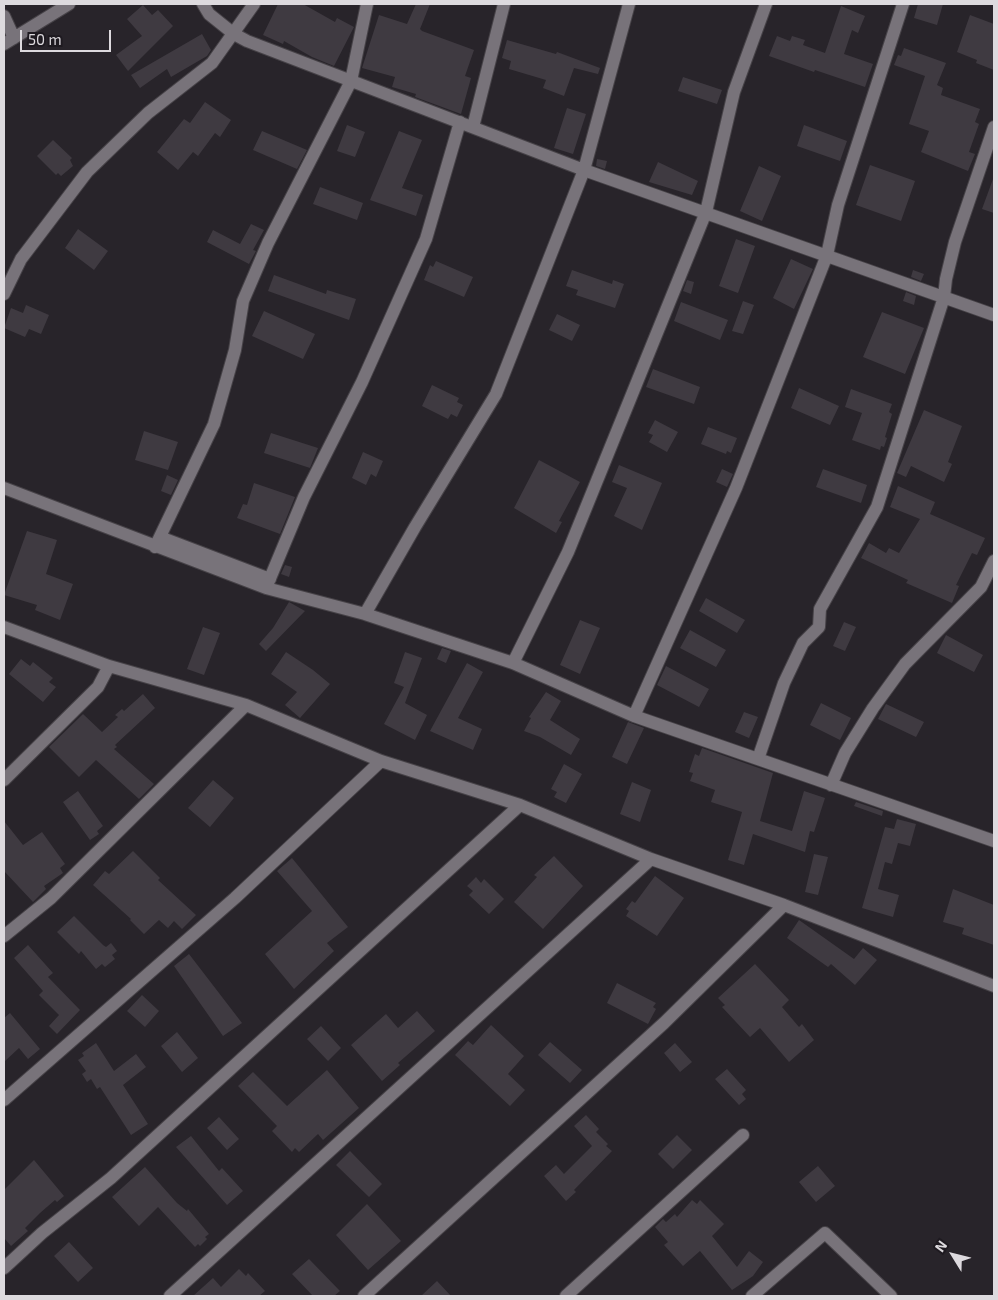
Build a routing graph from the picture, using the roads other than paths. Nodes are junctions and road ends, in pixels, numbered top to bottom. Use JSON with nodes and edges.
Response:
{"nodes":[{"id":1,"x":69,"y":4,"type":"edge"},
{"id":2,"x":203,"y":4,"type":"edge"},
{"id":3,"x":254,"y":4,"type":"edge"},
{"id":4,"x":367,"y":4,"type":"edge"},
{"id":5,"x":504,"y":4,"type":"edge"},
{"id":6,"x":629,"y":4,"type":"edge"},
{"id":7,"x":766,"y":4,"type":"edge"},
{"id":8,"x":903,"y":4,"type":"edge"},
{"id":9,"x":4,"y":16,"type":"edge"},
{"id":10,"x":234,"y":34,"type":"junction"},
{"id":11,"x":9,"y":41,"type":"edge"},
{"id":12,"x":351,"y":81,"type":"junction"},
{"id":13,"x":460,"y":122,"type":"junction"},
{"id":14,"x":473,"y":127,"type":"junction"},
{"id":15,"x":994,"y":127,"type":"edge"},
{"id":16,"x":584,"y":170,"type":"junction"},
{"id":17,"x":706,"y":212,"type":"junction"},
{"id":18,"x":827,"y":255,"type":"junction"},
{"id":19,"x":4,"y":294,"type":"edge"},
{"id":20,"x":944,"y":297,"type":"junction"},
{"id":21,"x":994,"y":314,"type":"edge"},
{"id":22,"x":4,"y":488,"type":"edge"},
{"id":23,"x":157,"y":542,"type":"junction"},
{"id":24,"x":994,"y":561,"type":"edge"},
{"id":25,"x":268,"y":583,"type":"junction"},
{"id":26,"x":365,"y":614,"type":"junction"},
{"id":27,"x":4,"y":627,"type":"edge"},
{"id":28,"x":513,"y":663,"type":"junction"},
{"id":29,"x":109,"y":666,"type":"junction"},
{"id":30,"x":246,"y":705,"type":"junction"},
{"id":31,"x":634,"y":716,"type":"junction"},
{"id":32,"x":758,"y":759,"type":"junction"},
{"id":33,"x":381,"y":761,"type":"junction"},
{"id":34,"x":4,"y":780,"type":"edge"},
{"id":35,"x":832,"y":785,"type":"junction"},
{"id":36,"x":520,"y":805,"type":"junction"},
{"id":37,"x":994,"y":840,"type":"edge"},
{"id":38,"x":652,"y":859,"type":"junction"},
{"id":39,"x":784,"y":905,"type":"junction"},
{"id":40,"x":4,"y":936,"type":"edge"},
{"id":41,"x":994,"y":986,"type":"edge"},
{"id":42,"x":4,"y":1100,"type":"edge"},
{"id":43,"x":743,"y":1135,"type":"dead end"},
{"id":44,"x":4,"y":1268,"type":"edge"},
{"id":45,"x":170,"y":1296,"type":"edge"},
{"id":46,"x":364,"y":1296,"type":"edge"},
{"id":47,"x":566,"y":1296,"type":"edge"},
{"id":48,"x":752,"y":1296,"type":"edge"},
{"id":49,"x":891,"y":1296,"type":"edge"}],
"edges":[{"from":1,"to":11,"type":"street"},
{"from":2,"to":10,"type":"street"},
{"from":3,"to":10,"type":"street"},
{"from":4,"to":12,"type":"street"},
{"from":5,"to":14,"type":"street"},
{"from":6,"to":16,"type":"street"},
{"from":7,"to":17,"type":"street"},
{"from":8,"to":18,"type":"street"},
{"from":9,"to":11,"type":"street"},
{"from":10,"to":12,"type":"street"},
{"from":10,"to":19,"type":"street"},
{"from":12,"to":13,"type":"street"},
{"from":12,"to":23,"type":"street"},
{"from":13,"to":14,"type":"street"},
{"from":13,"to":25,"type":"street"},
{"from":14,"to":16,"type":"street"},
{"from":15,"to":20,"type":"street"},
{"from":16,"to":17,"type":"street"},
{"from":16,"to":26,"type":"street"},
{"from":17,"to":18,"type":"street"},
{"from":17,"to":28,"type":"street"},
{"from":18,"to":20,"type":"street"},
{"from":18,"to":31,"type":"street"},
{"from":20,"to":21,"type":"street"},
{"from":20,"to":32,"type":"street"},
{"from":22,"to":23,"type":"street"},
{"from":23,"to":25,"type":"street"},
{"from":24,"to":35,"type":"street"},
{"from":25,"to":26,"type":"street"},
{"from":26,"to":28,"type":"street"},
{"from":27,"to":29,"type":"street"},
{"from":28,"to":31,"type":"street"},
{"from":29,"to":30,"type":"street"},
{"from":29,"to":34,"type":"street"},
{"from":30,"to":33,"type":"street"},
{"from":30,"to":40,"type":"street"},
{"from":31,"to":32,"type":"street"},
{"from":32,"to":35,"type":"street"},
{"from":33,"to":36,"type":"street"},
{"from":33,"to":42,"type":"street"},
{"from":35,"to":37,"type":"street"},
{"from":36,"to":38,"type":"street"},
{"from":36,"to":44,"type":"street"},
{"from":38,"to":39,"type":"street"},
{"from":38,"to":45,"type":"street"},
{"from":39,"to":41,"type":"street"},
{"from":39,"to":46,"type":"street"},
{"from":43,"to":47,"type":"street"},
{"from":48,"to":49,"type":"street"}]}
